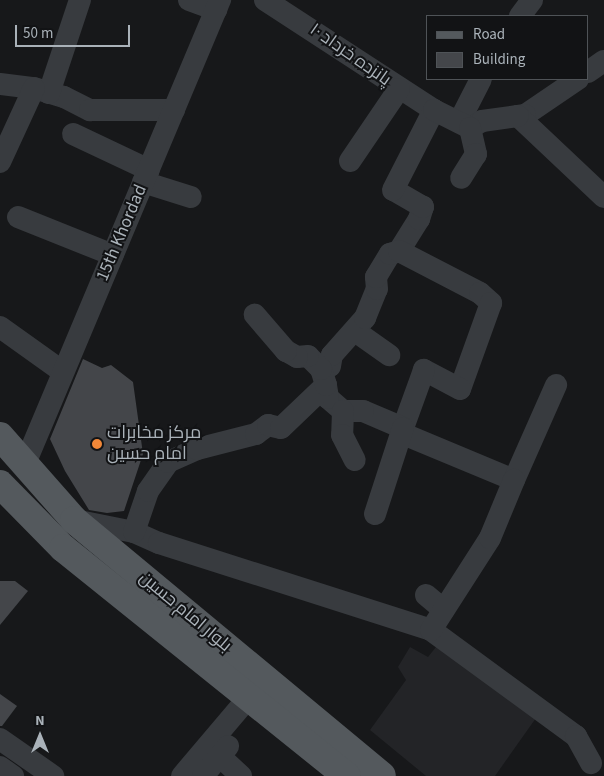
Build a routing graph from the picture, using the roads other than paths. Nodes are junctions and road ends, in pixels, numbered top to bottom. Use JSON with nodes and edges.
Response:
{"nodes":[{"id":1,"x":80,"y":0,"type":"edge"},
{"id":2,"x":189,"y":0,"type":"edge"},
{"id":3,"x":265,"y":0,"type":"edge"},
{"id":4,"x":532,"y":0,"type":"edge"},
{"id":5,"x":218,"y":5,"type":"edge"},
{"id":6,"x":521,"y":15,"type":"edge"},
{"id":7,"x":604,"y":61,"type":"edge"},
{"id":8,"x":589,"y":71,"type":"edge"},
{"id":9,"x":481,"y":80,"type":"edge"},
{"id":10,"x":577,"y":80,"type":"edge"},
{"id":11,"x":0,"y":84,"type":"edge"},
{"id":12,"x":399,"y":89,"type":"junction"},
{"id":13,"x":42,"y":91,"type":"junction"},
{"id":14,"x":174,"y":110,"type":"junction"},
{"id":15,"x":434,"y":110,"type":"junction"},
{"id":16,"x":518,"y":116,"type":"junction"},
{"id":17,"x":465,"y":125,"type":"junction"},
{"id":18,"x":73,"y":134,"type":"dead end"},
{"id":19,"x":350,"y":161,"type":"dead end"},
{"id":20,"x":0,"y":162,"type":"edge"},
{"id":21,"x":146,"y":176,"type":"junction"},
{"id":22,"x":460,"y":178,"type":"dead end"},
{"id":23,"x":604,"y":197,"type":"edge"},
{"id":24,"x":191,"y":198,"type":"dead end"},
{"id":25,"x":18,"y":216,"type":"dead end"},
{"id":26,"x":399,"y":251,"type":"junction"},
{"id":27,"x":113,"y":255,"type":"junction"},
{"id":28,"x":254,"y":316,"type":"dead end"},
{"id":29,"x":0,"y":327,"type":"edge"},
{"id":30,"x":355,"y":331,"type":"junction"},
{"id":31,"x":389,"y":355,"type":"dead end"},
{"id":32,"x":63,"y":372,"type":"junction"},
{"id":33,"x":324,"y":377,"type":"junction"},
{"id":34,"x":556,"y":385,"type":"dead end"},
{"id":35,"x":343,"y":410,"type":"junction"},
{"id":36,"x":402,"y":430,"type":"junction"},
{"id":37,"x":0,"y":436,"type":"edge"},
{"id":38,"x":355,"y":460,"type":"dead end"},
{"id":39,"x":24,"y":466,"type":"junction"},
{"id":40,"x":514,"y":480,"type":"junction"},
{"id":41,"x":0,"y":484,"type":"edge"},
{"id":42,"x":374,"y":514,"type":"dead end"},
{"id":43,"x":74,"y":520,"type":"junction"},
{"id":44,"x":134,"y":532,"type":"junction"},
{"id":45,"x":426,"y":595,"type":"dead end"},
{"id":46,"x":444,"y":610,"type":"junction"},
{"id":47,"x":431,"y":630,"type":"junction"},
{"id":48,"x":255,"y":702,"type":"junction"},
{"id":49,"x":0,"y":739,"type":"edge"},
{"id":50,"x":214,"y":751,"type":"junction"},
{"id":51,"x":596,"y":764,"type":"edge"},
{"id":52,"x":0,"y":767,"type":"edge"},
{"id":53,"x":13,"y":776,"type":"edge"},
{"id":54,"x":52,"y":776,"type":"edge"},
{"id":55,"x":182,"y":776,"type":"edge"},
{"id":56,"x":203,"y":776,"type":"edge"},
{"id":57,"x":241,"y":776,"type":"edge"},
{"id":58,"x":347,"y":776,"type":"edge"},
{"id":59,"x":382,"y":776,"type":"edge"}],
"edges":[{"from":1,"to":13,"type":"street"},
{"from":2,"to":5,"type":"street"},
{"from":3,"to":12,"type":"street","name":"پانزده خرداد ۱۰"},
{"from":4,"to":6,"type":"street"},
{"from":5,"to":14,"type":"street","name":"15th Khordad"},
{"from":7,"to":8,"type":"street"},
{"from":9,"to":17,"type":"street"},
{"from":10,"to":16,"type":"street"},
{"from":11,"to":13,"type":"street"},
{"from":12,"to":15,"type":"street","name":"پانزده خرداد ۱۰"},
{"from":12,"to":19,"type":"street"},
{"from":13,"to":14,"type":"street"},
{"from":13,"to":20,"type":"street"},
{"from":14,"to":21,"type":"street","name":"15th Khordad"},
{"from":15,"to":17,"type":"street","name":"پانزده خرداد ۱۰"},
{"from":15,"to":26,"type":"street"},
{"from":16,"to":17,"type":"street"},
{"from":16,"to":23,"type":"street"},
{"from":17,"to":22,"type":"street"},
{"from":18,"to":21,"type":"street"},
{"from":21,"to":24,"type":"street"},
{"from":21,"to":27,"type":"street","name":"15th Khordad"},
{"from":25,"to":27,"type":"street"},
{"from":26,"to":30,"type":"street"},
{"from":26,"to":36,"type":"street"},
{"from":27,"to":32,"type":"street","name":"15th Khordad"},
{"from":28,"to":33,"type":"street"},
{"from":29,"to":32,"type":"street"},
{"from":30,"to":31,"type":"street"},
{"from":30,"to":33,"type":"street"},
{"from":32,"to":39,"type":"street","name":"15th Khordad"},
{"from":33,"to":35,"type":"street"},
{"from":33,"to":44,"type":"street"},
{"from":34,"to":40,"type":"street"},
{"from":35,"to":36,"type":"street"},
{"from":35,"to":38,"type":"street"},
{"from":36,"to":40,"type":"street"},
{"from":36,"to":42,"type":"street"},
{"from":37,"to":39,"type":"main road","name":"بلوار امام حسین"},
{"from":39,"to":43,"type":"main road","name":"بلوار امام حسین"},
{"from":40,"to":46,"type":"street"},
{"from":41,"to":48,"type":"main road","name":"بلوار امام حسین"},
{"from":43,"to":44,"type":"street"},
{"from":43,"to":59,"type":"main road","name":"بلوار امام حسین"},
{"from":44,"to":47,"type":"street"},
{"from":45,"to":46,"type":"street"},
{"from":46,"to":47,"type":"street"},
{"from":47,"to":51,"type":"street"},
{"from":48,"to":50,"type":"street"},
{"from":48,"to":58,"type":"main road","name":"بلوار امام حسین"},
{"from":49,"to":54,"type":"street"},
{"from":50,"to":55,"type":"street"},
{"from":50,"to":56,"type":"street"},
{"from":50,"to":57,"type":"street"},
{"from":52,"to":53,"type":"street"}]}
